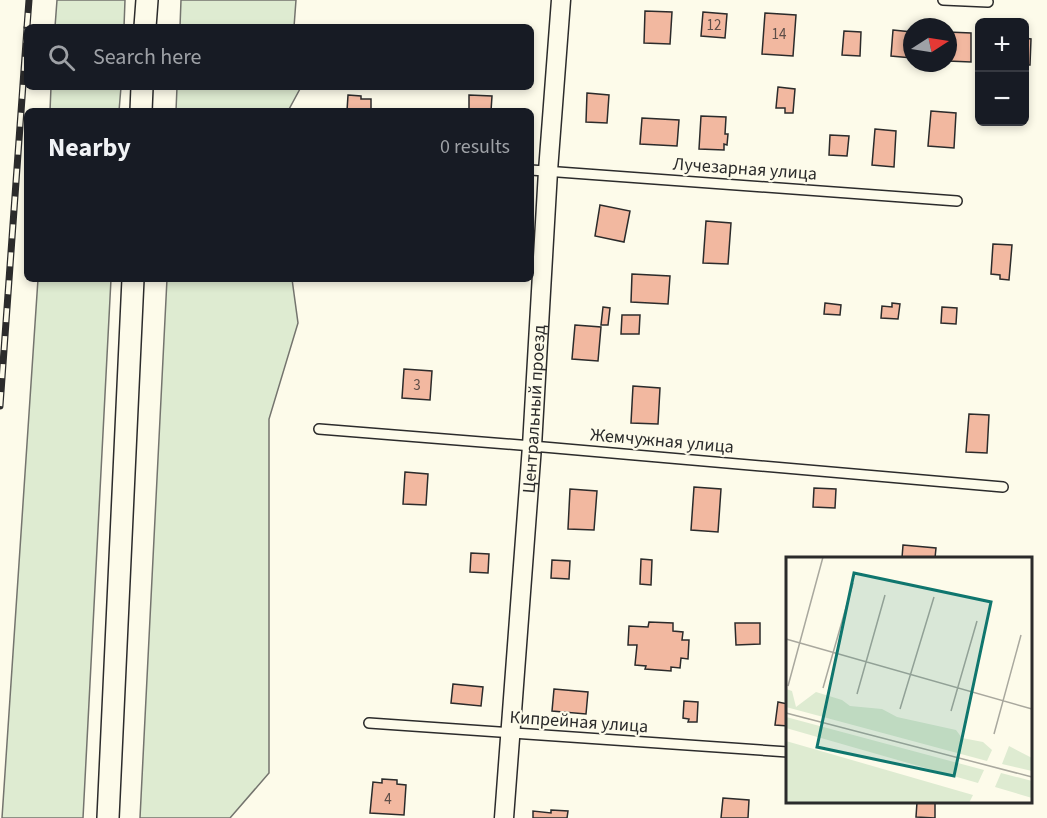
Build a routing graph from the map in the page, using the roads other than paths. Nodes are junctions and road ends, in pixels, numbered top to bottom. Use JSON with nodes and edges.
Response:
{"nodes":[{"id":1,"x":147,"y":0,"type":"edge"},
{"id":2,"x":561,"y":0,"type":"edge"},
{"id":3,"x":943,"y":0,"type":"edge"},
{"id":4,"x":988,"y":2,"type":"dead end"},
{"id":5,"x":145,"y":24,"type":"edge"},
{"id":6,"x":142,"y":90,"type":"edge"},
{"id":7,"x":141,"y":108,"type":"edge"},
{"id":8,"x":540,"y":171,"type":"edge"},
{"id":9,"x":957,"y":201,"type":"dead end"},
{"id":10,"x":133,"y":282,"type":"edge"},
{"id":11,"x":319,"y":429,"type":"dead end"},
{"id":12,"x":532,"y":446,"type":"junction"},
{"id":13,"x":1003,"y":488,"type":"dead end"},
{"id":14,"x":369,"y":723,"type":"dead end"},
{"id":15,"x":509,"y":734,"type":"junction"},
{"id":16,"x":786,"y":752,"type":"edge"},
{"id":17,"x":108,"y":818,"type":"edge"},
{"id":18,"x":504,"y":818,"type":"edge"}],
"edges":[{"from":1,"to":5,"type":"street"},
{"from":2,"to":8,"type":"street","name":"Центральный проезд"},
{"from":3,"to":4,"type":"lane"},
{"from":6,"to":7,"type":"street"},
{"from":8,"to":9,"type":"lane","name":"Лучезарная улица"},
{"from":8,"to":12,"type":"street","name":"Центральный проезд"},
{"from":10,"to":17,"type":"street"},
{"from":11,"to":12,"type":"lane","name":"Жемчужная улица"},
{"from":12,"to":13,"type":"lane","name":"Жемчужная улица"},
{"from":12,"to":15,"type":"street","name":"Центральный проезд"},
{"from":14,"to":15,"type":"lane","name":"Кипрейная улица"},
{"from":15,"to":16,"type":"lane","name":"Кипрейная улица"},
{"from":15,"to":18,"type":"street","name":"Центральный проезд"}]}
